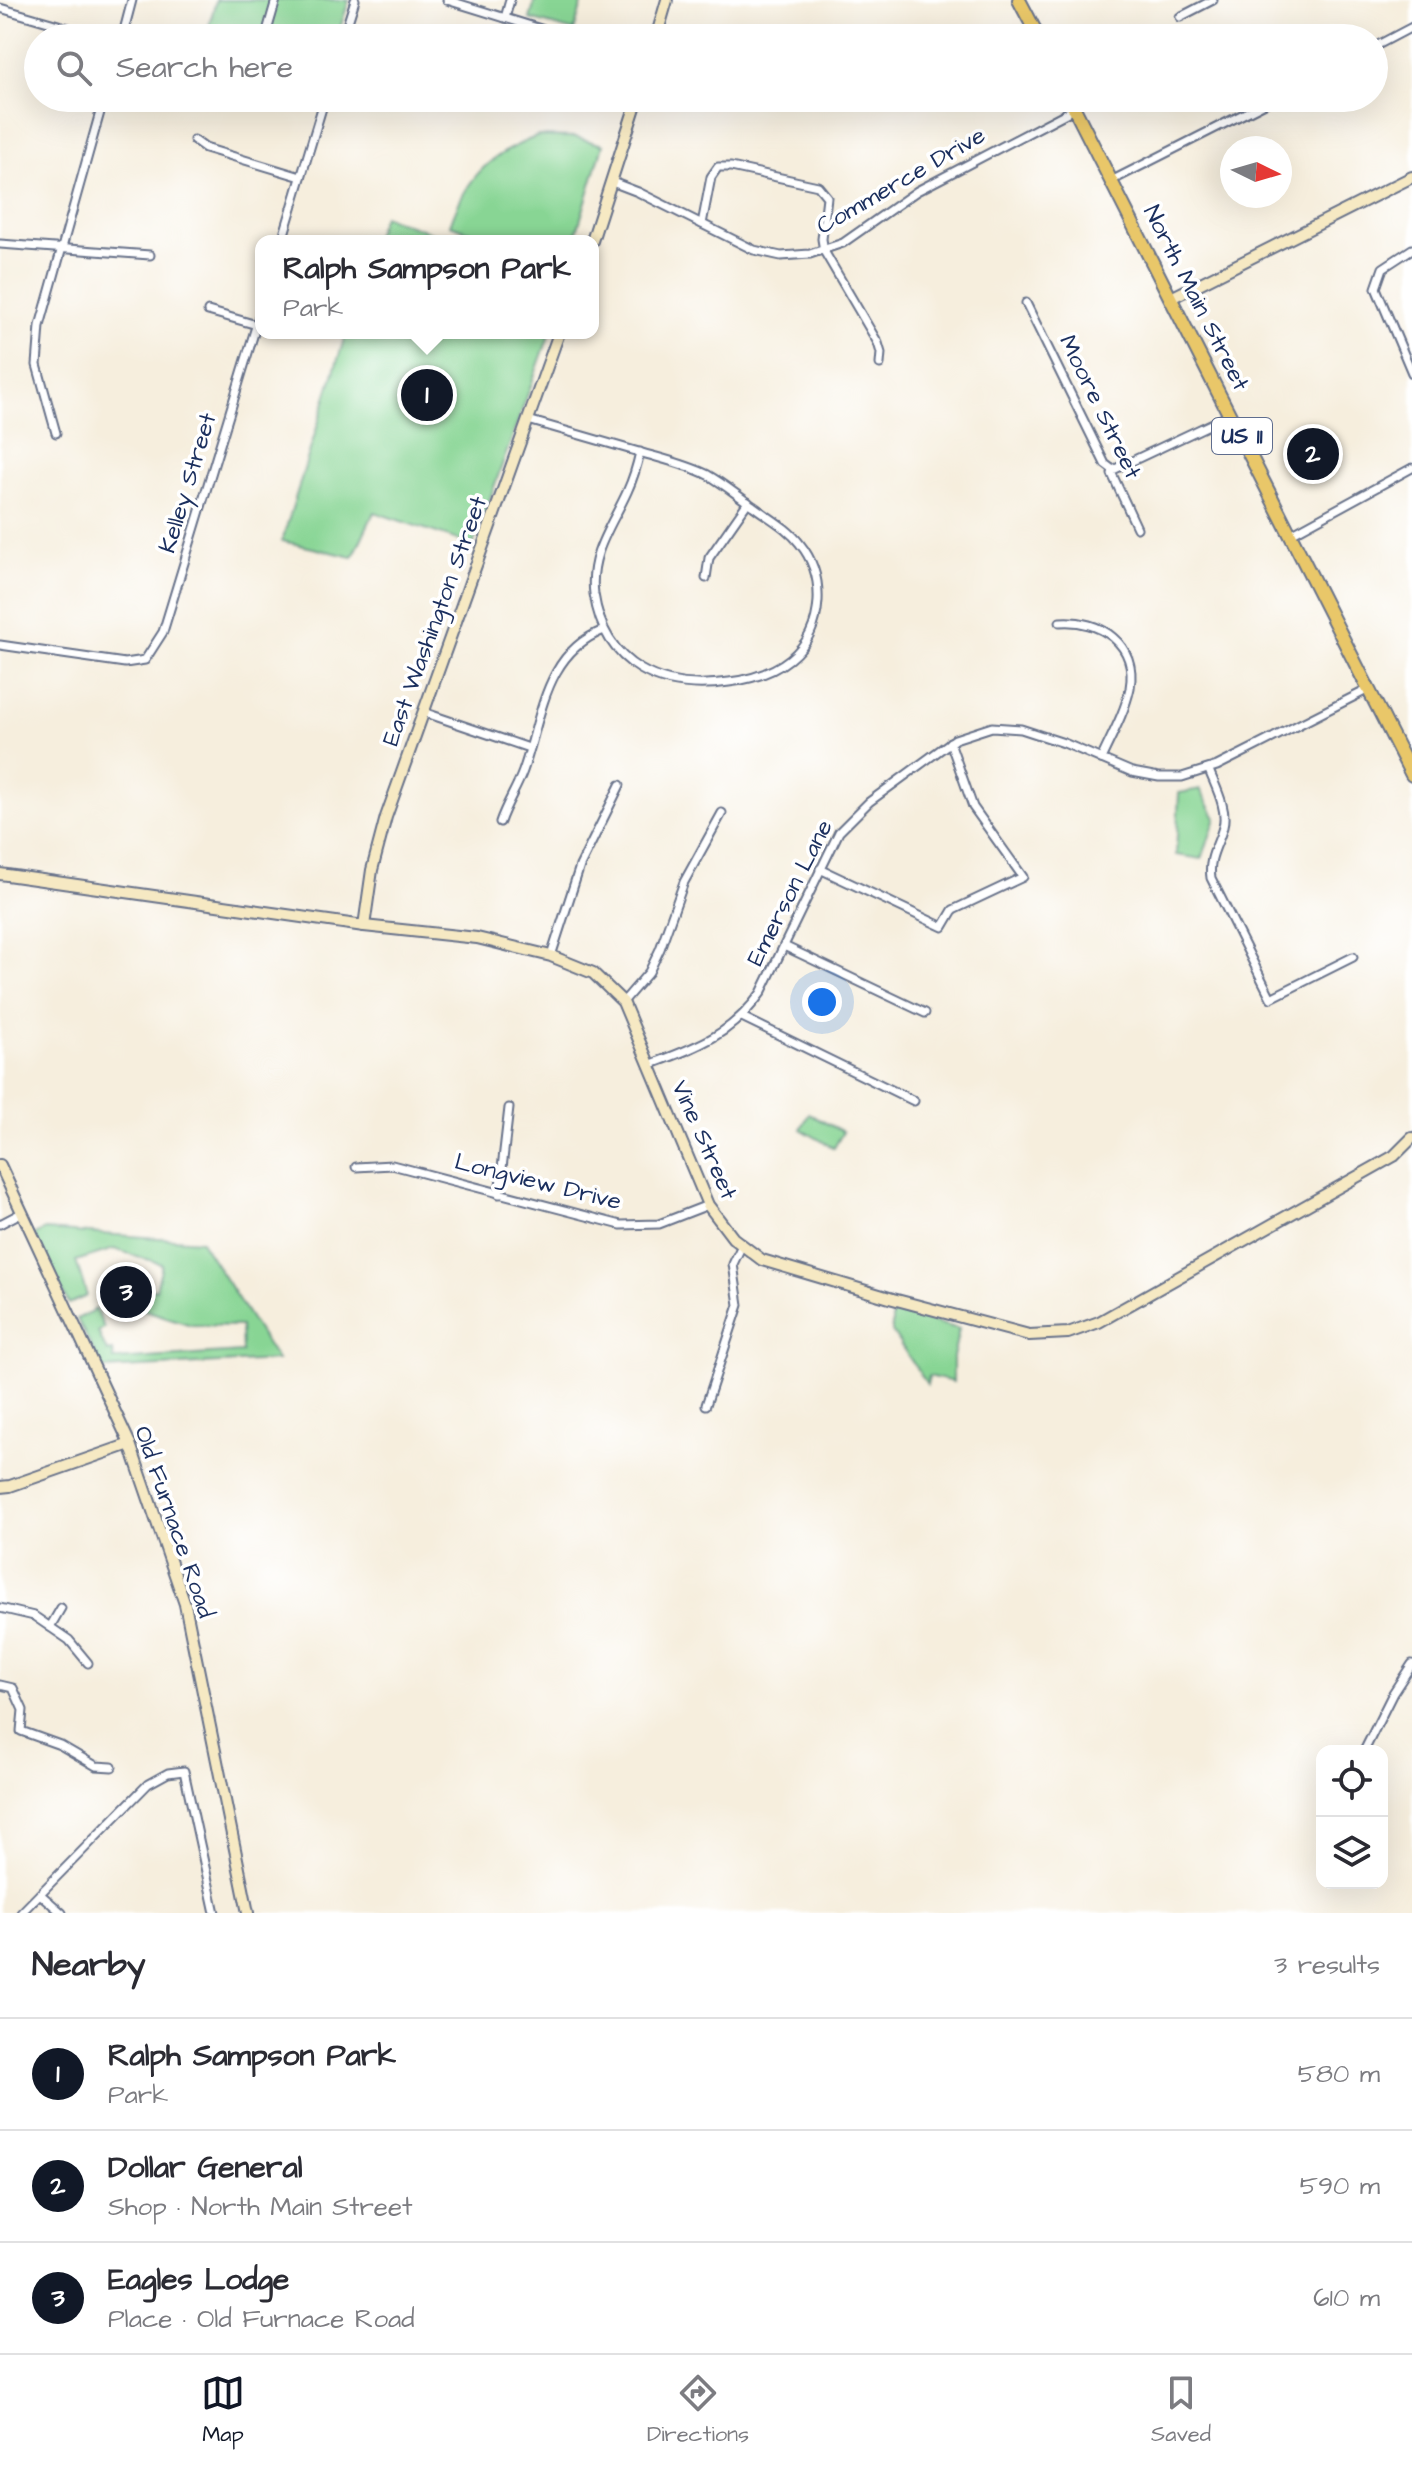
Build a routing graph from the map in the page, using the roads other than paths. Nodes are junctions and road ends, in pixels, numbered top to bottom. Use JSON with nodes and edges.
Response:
{"nodes":[{"id":1,"x":132,"y":0,"type":"edge"},
{"id":2,"x":276,"y":0,"type":"edge"},
{"id":3,"x":355,"y":0,"type":"edge"},
{"id":4,"x":447,"y":0,"type":"edge"},
{"id":5,"x":510,"y":0,"type":"edge"},
{"id":6,"x":667,"y":0,"type":"edge"},
{"id":7,"x":1213,"y":0,"type":"edge"},
{"id":8,"x":1021,"y":1,"type":"edge"},
{"id":9,"x":0,"y":8,"type":"edge"},
{"id":10,"x":1180,"y":17,"type":"dead end"},
{"id":11,"x":505,"y":18,"type":"junction"},
{"id":12,"x":55,"y":24,"type":"edge"},
{"id":13,"x":126,"y":24,"type":"edge"},
{"id":14,"x":269,"y":24,"type":"edge"},
{"id":15,"x":347,"y":24,"type":"edge"},
{"id":16,"x":522,"y":24,"type":"edge"},
{"id":17,"x":660,"y":24,"type":"edge"},
{"id":18,"x":1032,"y":24,"type":"edge"},
{"id":19,"x":1412,"y":27,"type":"edge"},
{"id":20,"x":1388,"y":40,"type":"edge"},
{"id":21,"x":100,"y":112,"type":"edge"},
{"id":22,"x":320,"y":112,"type":"edge"},
{"id":23,"x":634,"y":112,"type":"edge"},
{"id":24,"x":1058,"y":112,"type":"edge"},
{"id":25,"x":1076,"y":112,"type":"edge"},
{"id":26,"x":1247,"y":112,"type":"edge"},
{"id":27,"x":194,"y":140,"type":"dead end"},
{"id":28,"x":301,"y":177,"type":"junction"},
{"id":29,"x":1111,"y":181,"type":"junction"},
{"id":30,"x":612,"y":182,"type":"junction"},
{"id":31,"x":1411,"y":182,"type":"edge"},
{"id":32,"x":702,"y":224,"type":"junction"},
{"id":33,"x":284,"y":235,"type":"edge"},
{"id":34,"x":594,"y":235,"type":"edge"},
{"id":35,"x":0,"y":244,"type":"edge"},
{"id":36,"x":62,"y":249,"type":"junction"},
{"id":37,"x":1412,"y":249,"type":"edge"},
{"id":38,"x":824,"y":251,"type":"junction"},
{"id":39,"x":150,"y":255,"type":"dead end"},
{"id":40,"x":1171,"y":298,"type":"junction"},
{"id":41,"x":1026,"y":303,"type":"dead end"},
{"id":42,"x":208,"y":311,"type":"dead end"},
{"id":43,"x":255,"y":324,"type":"edge"},
{"id":44,"x":255,"y":332,"type":"edge"},
{"id":45,"x":557,"y":339,"type":"edge"},
{"id":46,"x":880,"y":364,"type":"dead end"},
{"id":47,"x":1412,"y":373,"type":"edge"},
{"id":48,"x":1231,"y":415,"type":"junction"},
{"id":49,"x":528,"y":420,"type":"junction"},
{"id":50,"x":56,"y":433,"type":"dead end"},
{"id":51,"x":640,"y":452,"type":"junction"},
{"id":52,"x":1412,"y":468,"type":"edge"},
{"id":53,"x":1113,"y":470,"type":"junction"},
{"id":54,"x":748,"y":502,"type":"junction"},
{"id":55,"x":1137,"y":528,"type":"dead end"},
{"id":56,"x":1291,"y":534,"type":"junction"},
{"id":57,"x":706,"y":578,"type":"dead end"},
{"id":58,"x":1060,"y":622,"type":"dead end"},
{"id":59,"x":604,"y":630,"type":"junction"},
{"id":60,"x":0,"y":645,"type":"edge"},
{"id":61,"x":1369,"y":689,"type":"junction"},
{"id":62,"x":423,"y":712,"type":"junction"},
{"id":63,"x":950,"y":742,"type":"junction"},
{"id":64,"x":529,"y":748,"type":"junction"},
{"id":65,"x":1101,"y":759,"type":"junction"},
{"id":66,"x":1209,"y":770,"type":"junction"},
{"id":67,"x":1412,"y":775,"type":"edge"},
{"id":68,"x":620,"y":785,"type":"dead end"},
{"id":69,"x":722,"y":813,"type":"dead end"},
{"id":70,"x":500,"y":822,"type":"dead end"},
{"id":71,"x":820,"y":869,"type":"junction"},
{"id":72,"x":0,"y":874,"type":"edge"},
{"id":73,"x":364,"y":926,"type":"junction"},
{"id":74,"x":784,"y":946,"type":"junction"},
{"id":75,"x":551,"y":956,"type":"junction"},
{"id":76,"x":1353,"y":957,"type":"dead end"},
{"id":77,"x":623,"y":1002,"type":"junction"},
{"id":78,"x":925,"y":1013,"type":"dead end"},
{"id":79,"x":742,"y":1017,"type":"junction"},
{"id":80,"x":649,"y":1065,"type":"junction"},
{"id":81,"x":914,"y":1101,"type":"dead end"},
{"id":82,"x":509,"y":1108,"type":"dead end"},
{"id":83,"x":1412,"y":1138,"type":"edge"},
{"id":84,"x":0,"y":1165,"type":"edge"},
{"id":85,"x":356,"y":1167,"type":"dead end"},
{"id":86,"x":499,"y":1194,"type":"junction"},
{"id":87,"x":708,"y":1205,"type":"junction"},
{"id":88,"x":21,"y":1213,"type":"junction"},
{"id":89,"x":0,"y":1224,"type":"edge"},
{"id":90,"x":742,"y":1245,"type":"junction"},
{"id":91,"x":706,"y":1405,"type":"dead end"},
{"id":92,"x":130,"y":1444,"type":"junction"},
{"id":93,"x":0,"y":1487,"type":"edge"},
{"id":94,"x":0,"y":1608,"type":"edge"},
{"id":95,"x":61,"y":1608,"type":"dead end"},
{"id":96,"x":50,"y":1627,"type":"junction"},
{"id":97,"x":88,"y":1663,"type":"dead end"},
{"id":98,"x":1412,"y":1664,"type":"edge"},
{"id":99,"x":0,"y":1685,"type":"edge"},
{"id":100,"x":1367,"y":1745,"type":"edge"},
{"id":101,"x":112,"y":1767,"type":"dead end"},
{"id":102,"x":40,"y":1894,"type":"junction"},
{"id":103,"x":21,"y":1913,"type":"edge"},
{"id":104,"x":62,"y":1913,"type":"edge"},
{"id":105,"x":215,"y":1913,"type":"edge"},
{"id":106,"x":248,"y":1913,"type":"edge"}],
"edges":[{"from":1,"to":13,"type":"street"},
{"from":2,"to":14,"type":"street"},
{"from":3,"to":15,"type":"street"},
{"from":4,"to":11,"type":"street"},
{"from":5,"to":11,"type":"street"},
{"from":6,"to":17,"type":"street"},
{"from":7,"to":10,"type":"street"},
{"from":8,"to":18,"type":"main road"},
{"from":9,"to":12,"type":"street"},
{"from":11,"to":16,"type":"street"},
{"from":19,"to":20,"type":"street"},
{"from":21,"to":36,"type":"street"},
{"from":22,"to":28,"type":"street"},
{"from":23,"to":30,"type":"street"},
{"from":24,"to":38,"type":"street","name":"Commerce Drive"},
{"from":25,"to":29,"type":"main road","name":"North Main Street","number":"US 11"},
{"from":26,"to":29,"type":"street"},
{"from":27,"to":28,"type":"street"},
{"from":28,"to":33,"type":"street"},
{"from":29,"to":40,"type":"main road","name":"North Main Street","number":"US 11"},
{"from":30,"to":32,"type":"street","name":"Commerce Drive"},
{"from":30,"to":34,"type":"street"},
{"from":31,"to":40,"type":"street"},
{"from":32,"to":38,"type":"street","name":"Commerce Drive"},
{"from":32,"to":38,"type":"street"},
{"from":35,"to":36,"type":"street"},
{"from":36,"to":39,"type":"street"},
{"from":36,"to":50,"type":"street"},
{"from":37,"to":47,"type":"street"},
{"from":38,"to":46,"type":"street"},
{"from":40,"to":48,"type":"main road","name":"North Main Street","number":"US 11"},
{"from":41,"to":53,"type":"street","name":"Moore Street"},
{"from":42,"to":43,"type":"street"},
{"from":44,"to":60,"type":"street","name":"Kelley Street"},
{"from":45,"to":49,"type":"street","name":"East Washington Street"},
{"from":48,"to":53,"type":"street"},
{"from":48,"to":56,"type":"main road","name":"North Main Street","number":"US 11"},
{"from":49,"to":51,"type":"street"},
{"from":49,"to":62,"type":"street","name":"East Washington Street"},
{"from":51,"to":54,"type":"street"},
{"from":51,"to":59,"type":"street"},
{"from":52,"to":56,"type":"street"},
{"from":53,"to":55,"type":"street","name":"Moore Street"},
{"from":54,"to":57,"type":"street"},
{"from":54,"to":59,"type":"street"},
{"from":56,"to":61,"type":"main road","name":"North Main Street","number":"US 11"},
{"from":58,"to":65,"type":"street"},
{"from":59,"to":64,"type":"street"},
{"from":61,"to":66,"type":"street","name":"Emerson Lane"},
{"from":61,"to":67,"type":"main road","name":"North Main Street","number":"US 11"},
{"from":62,"to":64,"type":"street"},
{"from":62,"to":73,"type":"street","name":"East Washington Street"},
{"from":63,"to":65,"type":"street","name":"Emerson Lane"},
{"from":63,"to":71,"type":"street","name":"Emerson Lane"},
{"from":63,"to":71,"type":"street"},
{"from":64,"to":70,"type":"street"},
{"from":65,"to":66,"type":"street","name":"Emerson Lane"},
{"from":66,"to":76,"type":"street"},
{"from":68,"to":75,"type":"street"},
{"from":69,"to":77,"type":"street"},
{"from":71,"to":74,"type":"street","name":"Emerson Lane"},
{"from":72,"to":73,"type":"street","name":"Vine Street"},
{"from":73,"to":75,"type":"street","name":"Vine Street"},
{"from":74,"to":78,"type":"street"},
{"from":74,"to":79,"type":"street","name":"Emerson Lane"},
{"from":75,"to":77,"type":"street","name":"Vine Street"},
{"from":77,"to":80,"type":"street","name":"Vine Street"},
{"from":79,"to":80,"type":"street","name":"Emerson Lane"},
{"from":79,"to":81,"type":"street"},
{"from":80,"to":87,"type":"street","name":"Vine Street"},
{"from":82,"to":86,"type":"street"},
{"from":83,"to":90,"type":"street","name":"Vine Street"},
{"from":84,"to":88,"type":"street","name":"Old Furnace Road"},
{"from":85,"to":86,"type":"street","name":"Longview Drive"},
{"from":86,"to":87,"type":"street","name":"Longview Drive"},
{"from":87,"to":90,"type":"street","name":"Vine Street"},
{"from":88,"to":89,"type":"street"},
{"from":88,"to":92,"type":"street","name":"Old Furnace Road"},
{"from":90,"to":91,"type":"street"},
{"from":92,"to":93,"type":"street"},
{"from":92,"to":106,"type":"street","name":"Old Furnace Road"},
{"from":94,"to":96,"type":"street"},
{"from":95,"to":96,"type":"street"},
{"from":96,"to":97,"type":"street"},
{"from":98,"to":100,"type":"street"},
{"from":99,"to":101,"type":"street"},
{"from":102,"to":103,"type":"street"},
{"from":102,"to":104,"type":"street"},
{"from":102,"to":105,"type":"street"}]}
